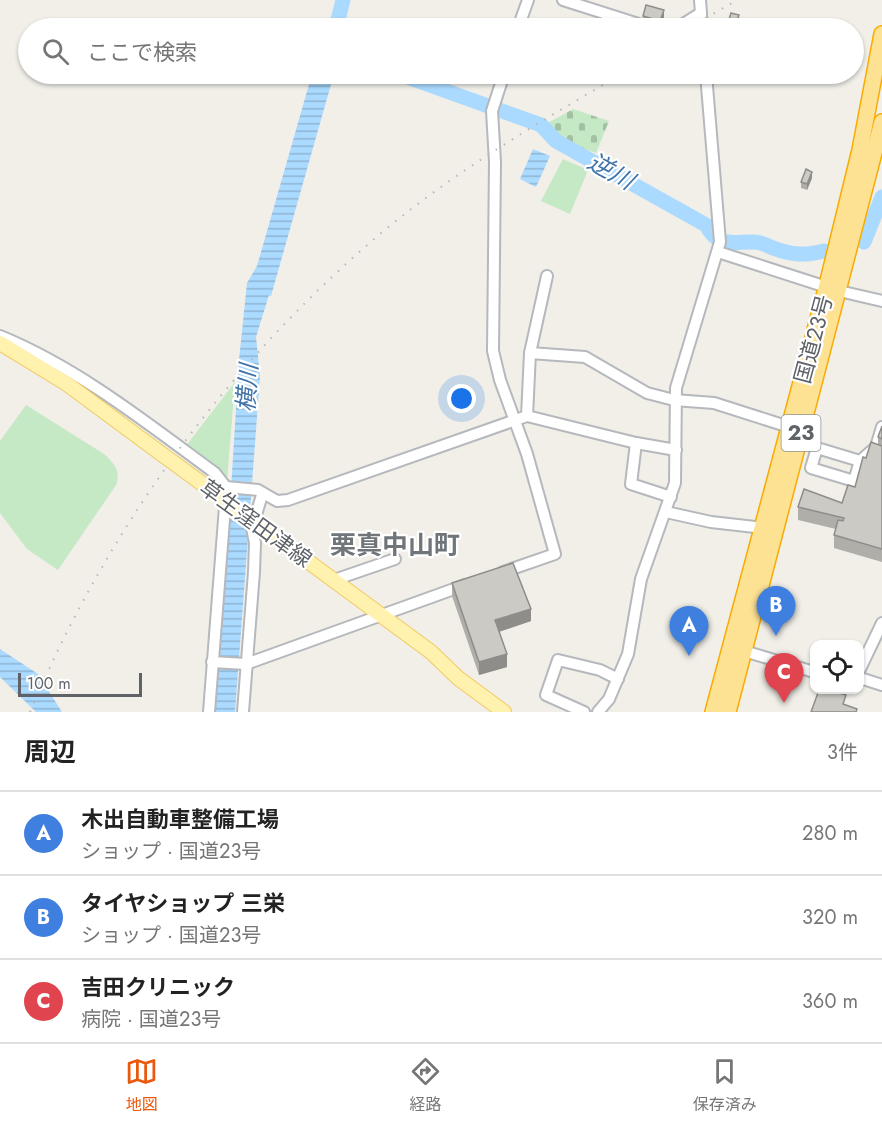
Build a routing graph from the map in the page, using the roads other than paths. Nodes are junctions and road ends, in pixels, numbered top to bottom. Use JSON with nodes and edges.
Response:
{"nodes":[{"id":1,"x":528,"y":0,"type":"edge"},
{"id":2,"x":563,"y":0,"type":"edge"},
{"id":3,"x":700,"y":0,"type":"edge"},
{"id":4,"x":598,"y":5,"type":"edge"},
{"id":5,"x":701,"y":14,"type":"junction"},
{"id":6,"x":522,"y":18,"type":"edge"},
{"id":7,"x":628,"y":18,"type":"edge"},
{"id":8,"x":694,"y":18,"type":"edge"},
{"id":9,"x":701,"y":18,"type":"edge"},
{"id":10,"x":882,"y":34,"type":"edge"},
{"id":11,"x":501,"y":84,"type":"edge"},
{"id":12,"x":707,"y":84,"type":"edge"},
{"id":13,"x":882,"y":122,"type":"edge"},
{"id":14,"x":720,"y":243,"type":"junction"},
{"id":15,"x":547,"y":276,"type":"dead end"},
{"id":16,"x":833,"y":288,"type":"junction"},
{"id":17,"x":882,"y":301,"type":"edge"},
{"id":18,"x":0,"y":336,"type":"edge"},
{"id":19,"x":0,"y":343,"type":"edge"},
{"id":20,"x":530,"y":353,"type":"junction"},
{"id":21,"x":675,"y":400,"type":"junction"},
{"id":22,"x":522,"y":418,"type":"junction"},
{"id":23,"x":783,"y":425,"type":"dead end"},
{"id":24,"x":882,"y":427,"type":"edge"},
{"id":25,"x":636,"y":443,"type":"junction"},
{"id":26,"x":676,"y":450,"type":"junction"},
{"id":27,"x":860,"y":461,"type":"junction"},
{"id":28,"x":794,"y":463,"type":"junction"},
{"id":29,"x":811,"y":468,"type":"junction"},
{"id":30,"x":226,"y":491,"type":"junction"},
{"id":31,"x":260,"y":492,"type":"junction"},
{"id":32,"x":671,"y":497,"type":"junction"},
{"id":33,"x":666,"y":512,"type":"junction"},
{"id":34,"x":755,"y":527,"type":"dead end"},
{"id":35,"x":395,"y":559,"type":"dead end"},
{"id":36,"x":334,"y":580,"type":"junction"},
{"id":37,"x":381,"y":615,"type":"junction"},
{"id":38,"x":882,"y":623,"type":"edge"},
{"id":39,"x":744,"y":651,"type":"junction"},
{"id":40,"x":864,"y":661,"type":"edge"},
{"id":41,"x":213,"y":662,"type":"junction"},
{"id":42,"x":246,"y":664,"type":"junction"},
{"id":43,"x":810,"y":671,"type":"edge"},
{"id":44,"x":618,"y":679,"type":"junction"},
{"id":45,"x":864,"y":679,"type":"edge"},
{"id":46,"x":882,"y":685,"type":"edge"},
{"id":47,"x":209,"y":712,"type":"edge"},
{"id":48,"x":243,"y":712,"type":"edge"},
{"id":49,"x":504,"y":712,"type":"edge"},
{"id":50,"x":584,"y":712,"type":"edge"},
{"id":51,"x":599,"y":712,"type":"edge"},
{"id":52,"x":713,"y":712,"type":"edge"},
{"id":53,"x":728,"y":712,"type":"edge"}],
"edges":[{"from":1,"to":6,"type":"street"},
{"from":2,"to":4,"type":"street"},
{"from":3,"to":5,"type":"street"},
{"from":4,"to":7,"type":"street"},
{"from":5,"to":8,"type":"street"},
{"from":5,"to":9,"type":"street"},
{"from":10,"to":16,"type":"highway","name":"国道23号","number":"23"},
{"from":11,"to":22,"type":"street"},
{"from":12,"to":14,"type":"street"},
{"from":13,"to":16,"type":"highway","name":"国道23号","number":"23"},
{"from":14,"to":16,"type":"street"},
{"from":14,"to":21,"type":"street"},
{"from":15,"to":20,"type":"street"},
{"from":16,"to":17,"type":"street"},
{"from":16,"to":28,"type":"highway","name":"国道23号","number":"23"},
{"from":16,"to":52,"type":"highway","name":"国道23号","number":"23"},
{"from":18,"to":30,"type":"street"},
{"from":19,"to":30,"type":"main road","name":"草生窪田津線"},
{"from":20,"to":21,"type":"street"},
{"from":20,"to":22,"type":"street"},
{"from":21,"to":23,"type":"street"},
{"from":21,"to":26,"type":"street"},
{"from":22,"to":25,"type":"street"},
{"from":22,"to":31,"type":"street"},
{"from":22,"to":37,"type":"street"},
{"from":24,"to":27,"type":"street"},
{"from":25,"to":26,"type":"street"},
{"from":25,"to":32,"type":"street"},
{"from":26,"to":32,"type":"street"},
{"from":27,"to":29,"type":"street"},
{"from":27,"to":29,"type":"street"},
{"from":28,"to":29,"type":"street"},
{"from":28,"to":39,"type":"highway","name":"国道23号","number":"23"},
{"from":30,"to":31,"type":"street"},
{"from":30,"to":36,"type":"main road","name":"草生窪田津線","bridge":true},
{"from":30,"to":41,"type":"street"},
{"from":31,"to":42,"type":"street"},
{"from":32,"to":33,"type":"street"},
{"from":33,"to":34,"type":"street"},
{"from":33,"to":44,"type":"street"},
{"from":35,"to":36,"type":"street"},
{"from":36,"to":37,"type":"main road","name":"草生窪田津線"},
{"from":37,"to":42,"type":"street"},
{"from":37,"to":49,"type":"main road","name":"草生窪田津線"},
{"from":38,"to":40,"type":"street"},
{"from":39,"to":43,"type":"street"},
{"from":39,"to":53,"type":"highway","name":"国道23号","number":"23"},
{"from":41,"to":42,"type":"street"},
{"from":41,"to":47,"type":"street"},
{"from":42,"to":48,"type":"street"},
{"from":44,"to":50,"type":"street"},
{"from":44,"to":51,"type":"street"},
{"from":45,"to":46,"type":"street"}]}
